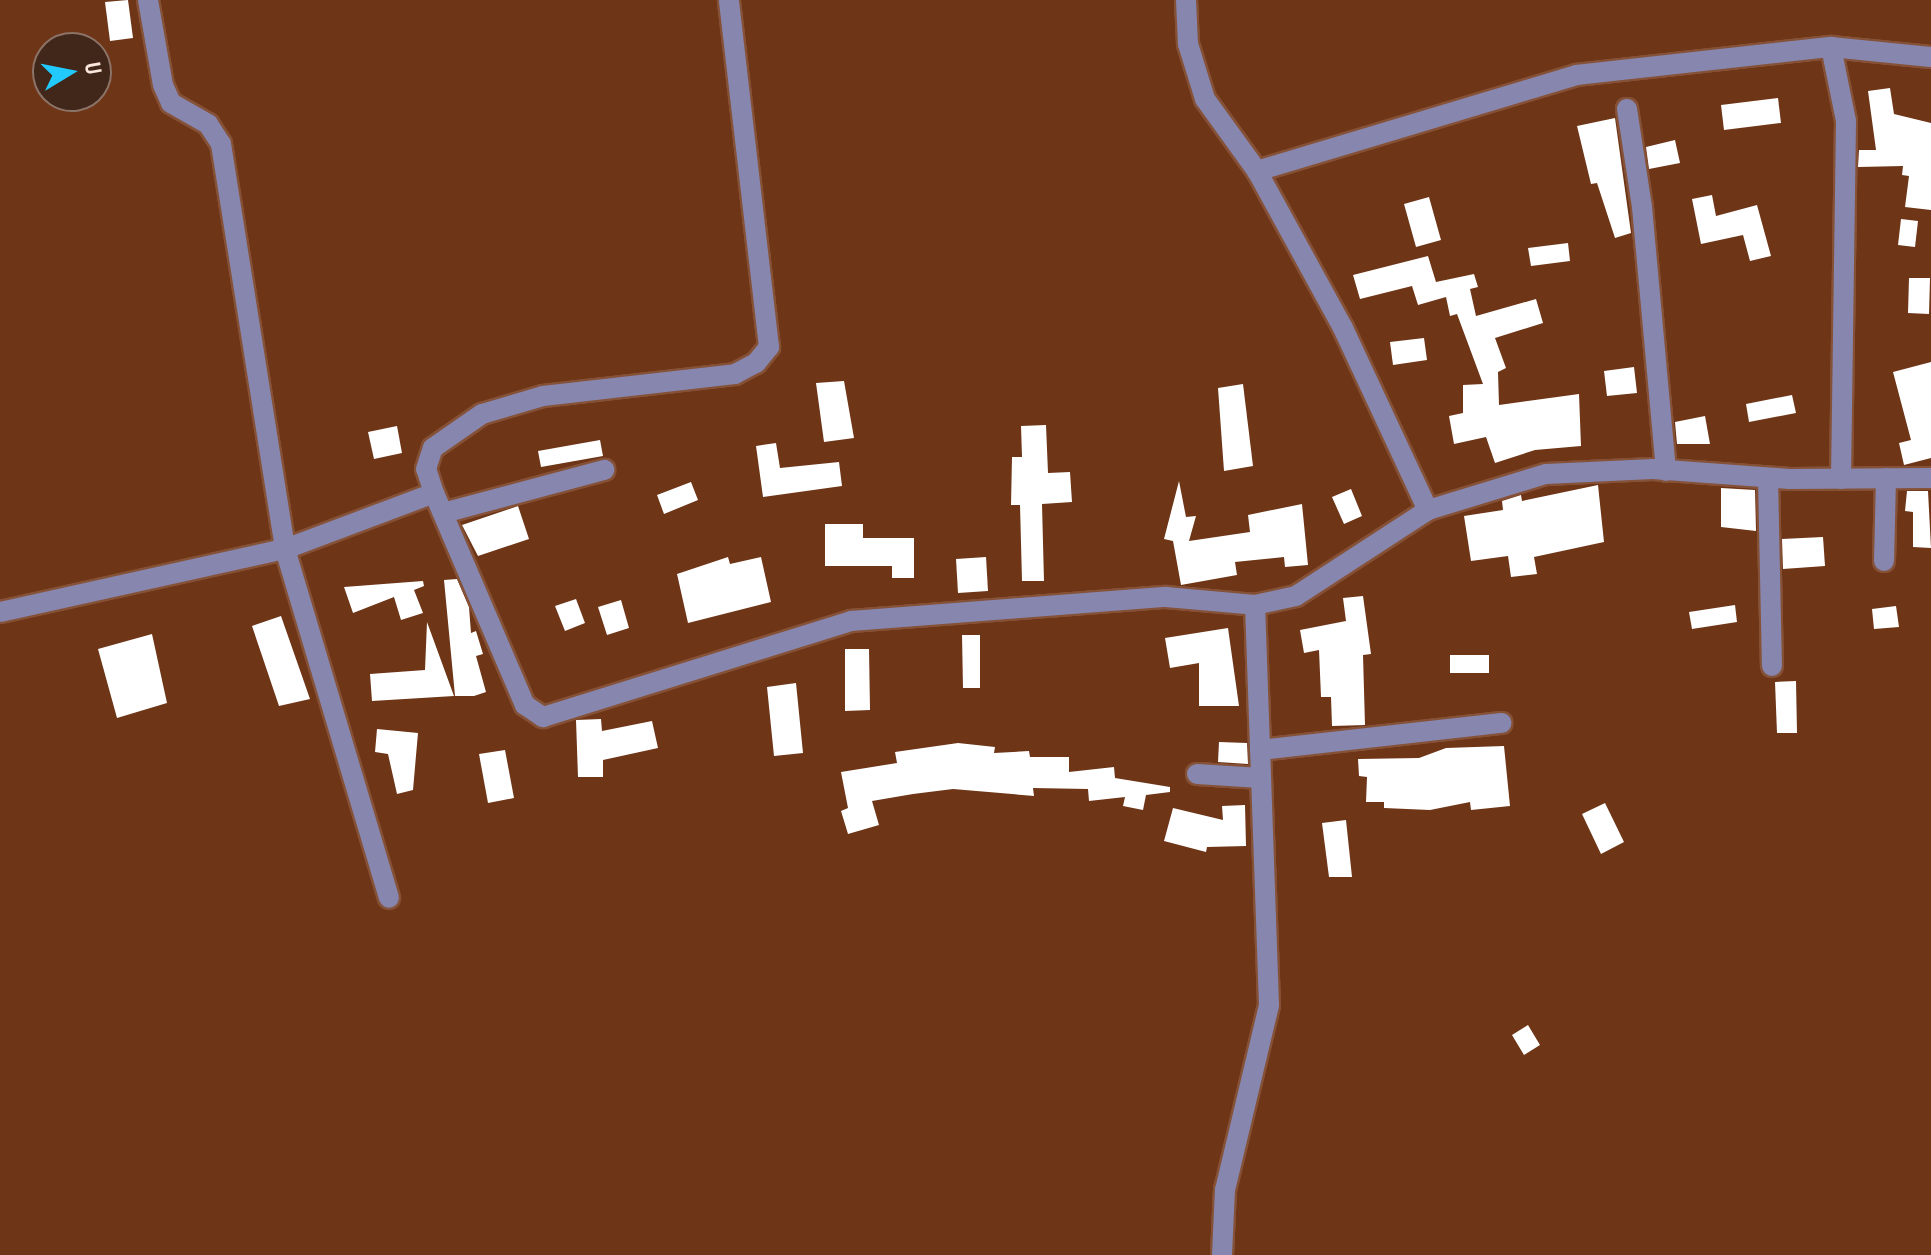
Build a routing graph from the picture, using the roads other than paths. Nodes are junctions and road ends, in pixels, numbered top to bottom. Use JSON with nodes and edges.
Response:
{"nodes":[{"id":1,"x":148,"y":0,"type":"edge"},
{"id":2,"x":729,"y":0,"type":"edge"},
{"id":3,"x":1186,"y":0,"type":"edge"},
{"id":4,"x":1831,"y":47,"type":"junction"},
{"id":5,"x":1931,"y":57,"type":"edge"},
{"id":6,"x":1627,"y":109,"type":"dead end"},
{"id":7,"x":1257,"y":171,"type":"junction"},
{"id":8,"x":604,"y":470,"type":"dead end"},
{"id":9,"x":1666,"y":471,"type":"junction"},
{"id":10,"x":1768,"y":478,"type":"junction"},
{"id":11,"x":1886,"y":478,"type":"junction"},
{"id":12,"x":1931,"y":478,"type":"edge"},
{"id":13,"x":1841,"y":479,"type":"junction"},
{"id":14,"x":434,"y":493,"type":"junction"},
{"id":15,"x":1428,"y":510,"type":"junction"},
{"id":16,"x":447,"y":512,"type":"junction"},
{"id":17,"x":285,"y":549,"type":"junction"},
{"id":18,"x":1884,"y":561,"type":"dead end"},
{"id":19,"x":1255,"y":605,"type":"junction"},
{"id":20,"x":0,"y":612,"type":"edge"},
{"id":21,"x":1772,"y":666,"type":"dead end"},
{"id":22,"x":1501,"y":723,"type":"dead end"},
{"id":23,"x":1260,"y":750,"type":"junction"},
{"id":24,"x":1197,"y":774,"type":"dead end"},
{"id":25,"x":1261,"y":778,"type":"junction"},
{"id":26,"x":389,"y":898,"type":"dead end"},
{"id":27,"x":1222,"y":1255,"type":"edge"}],
"edges":[{"from":1,"to":17,"type":"street"},
{"from":2,"to":14,"type":"street"},
{"from":3,"to":7,"type":"street"},
{"from":4,"to":5,"type":"street"},
{"from":4,"to":7,"type":"street"},
{"from":4,"to":13,"type":"street"},
{"from":6,"to":9,"type":"street"},
{"from":7,"to":15,"type":"street"},
{"from":8,"to":16,"type":"street"},
{"from":9,"to":10,"type":"street"},
{"from":9,"to":15,"type":"street"},
{"from":10,"to":13,"type":"street"},
{"from":10,"to":21,"type":"street"},
{"from":11,"to":12,"type":"street"},
{"from":11,"to":13,"type":"street"},
{"from":11,"to":18,"type":"street"},
{"from":14,"to":16,"type":"street"},
{"from":14,"to":17,"type":"street"},
{"from":15,"to":19,"type":"street"},
{"from":16,"to":19,"type":"street"},
{"from":17,"to":20,"type":"street"},
{"from":17,"to":26,"type":"street"},
{"from":19,"to":23,"type":"street"},
{"from":22,"to":23,"type":"street"},
{"from":23,"to":25,"type":"street"},
{"from":24,"to":25,"type":"street"},
{"from":25,"to":27,"type":"street"}]}
